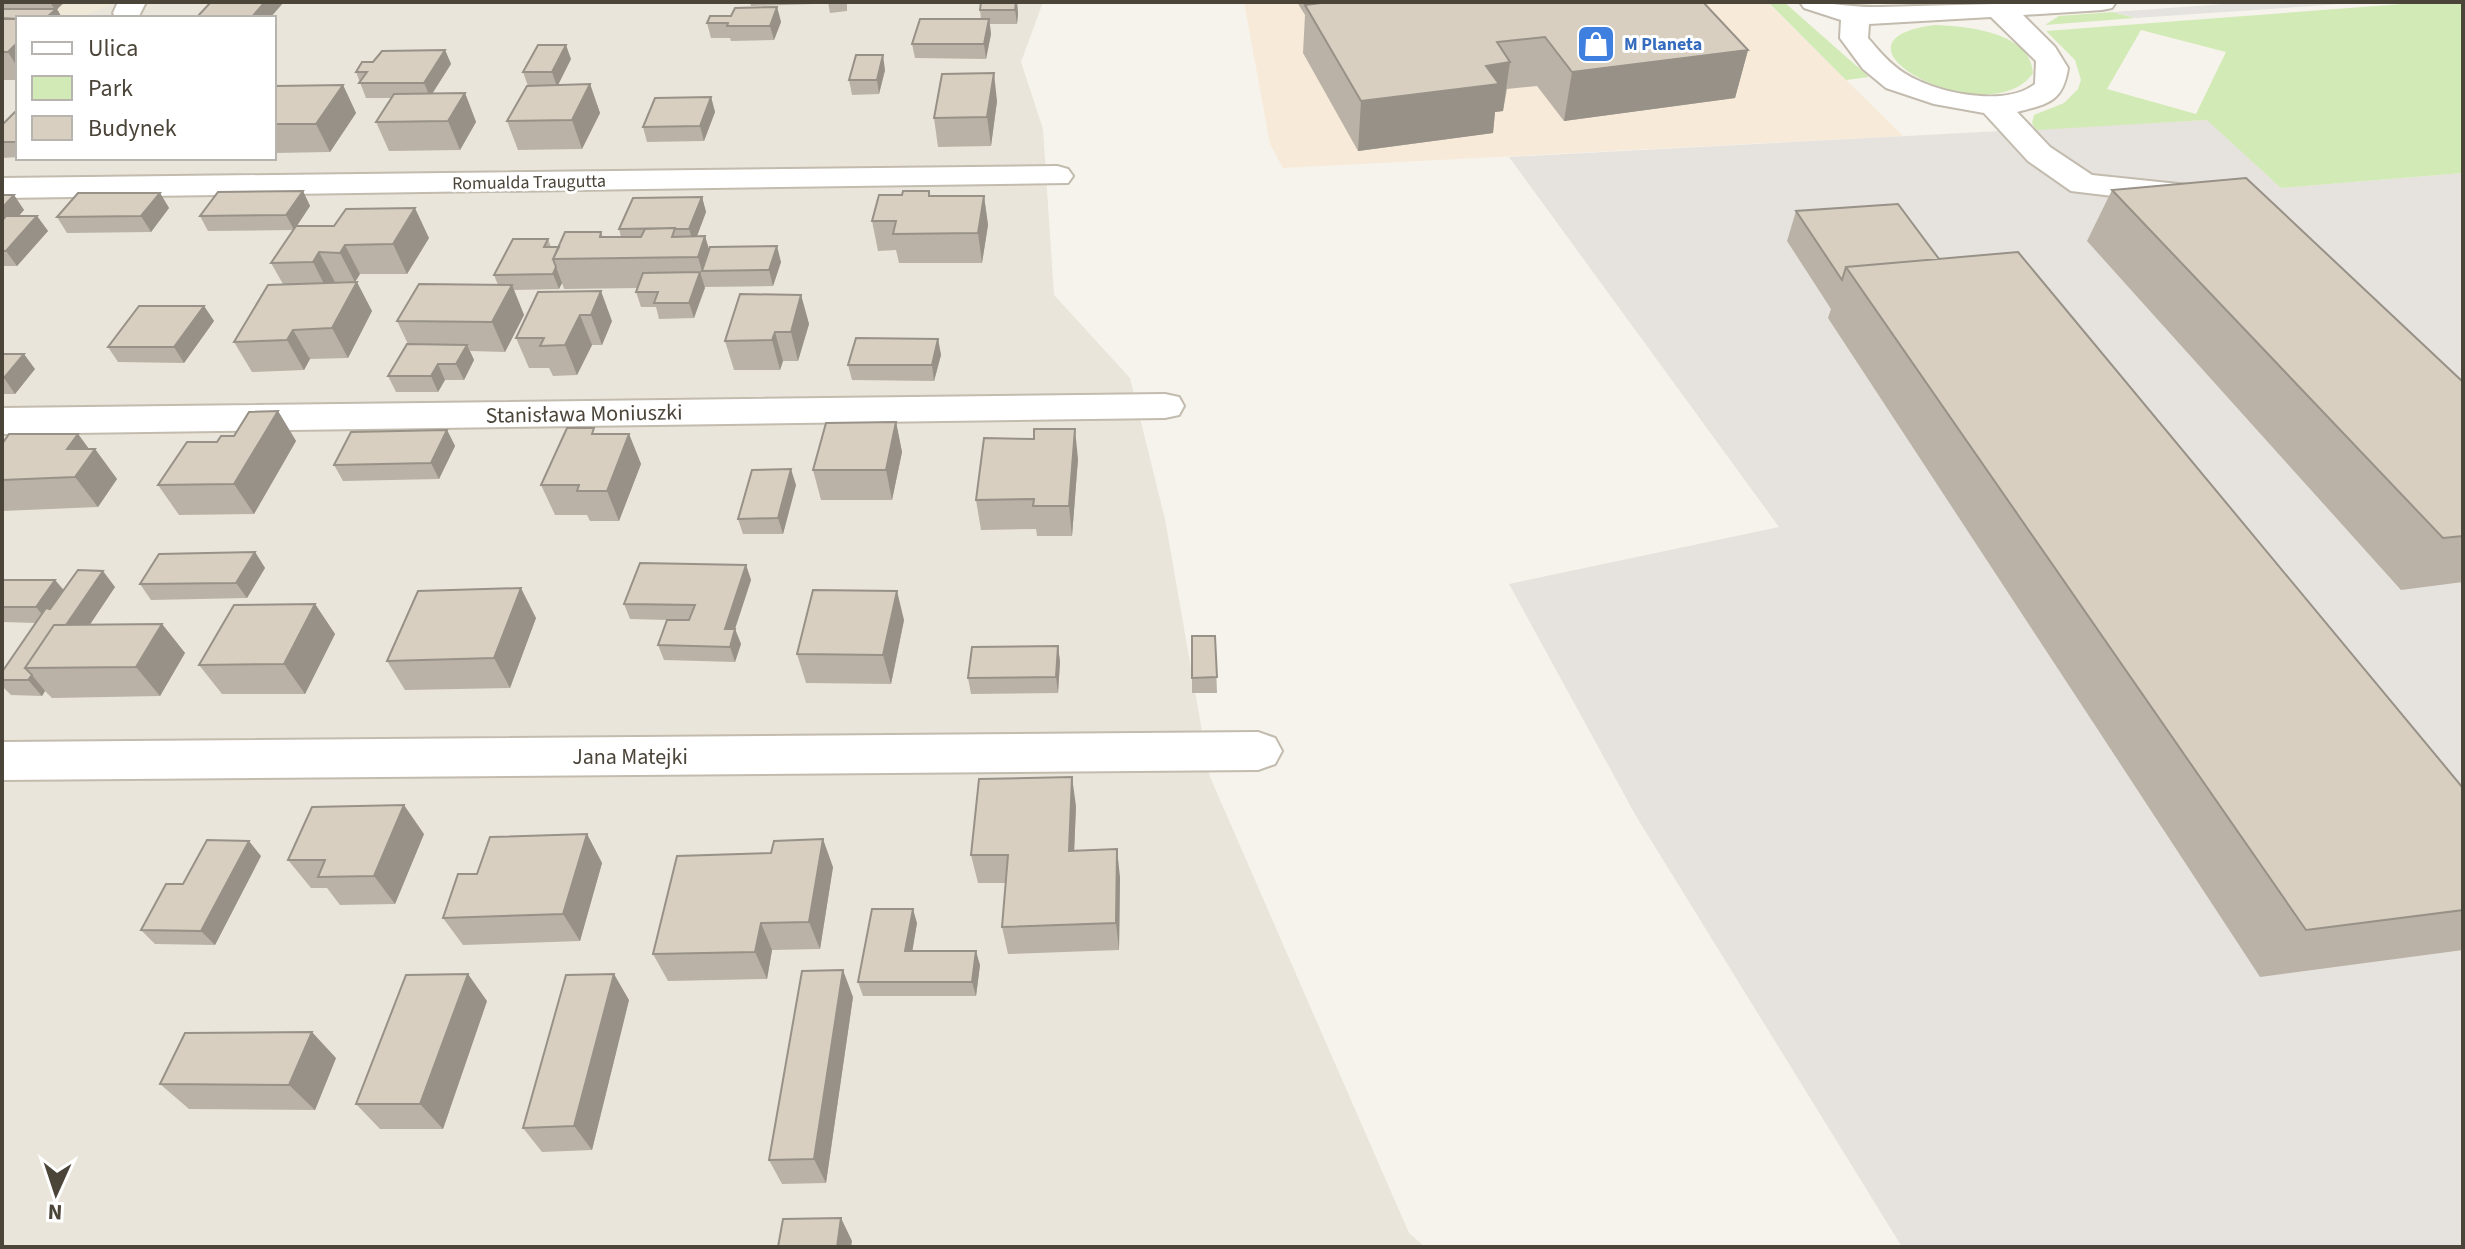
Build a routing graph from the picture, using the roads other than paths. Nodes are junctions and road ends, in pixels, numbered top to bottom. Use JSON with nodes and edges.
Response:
{"nodes":[{"id":1,"x":1814,"y":2,"type":"edge"},
{"id":2,"x":2102,"y":2,"type":"edge"},
{"id":3,"x":1999,"y":9,"type":"junction"},
{"id":4,"x":1856,"y":14,"type":"junction"},
{"id":5,"x":1994,"y":105,"type":"junction"},
{"id":6,"x":1057,"y":176,"type":"dead end"},
{"id":7,"x":2,"y":188,"type":"edge"},
{"id":8,"x":2215,"y":200,"type":"edge"},
{"id":9,"x":1165,"y":406,"type":"dead end"},
{"id":10,"x":2,"y":421,"type":"edge"},
{"id":11,"x":1258,"y":751,"type":"dead end"},
{"id":12,"x":2,"y":761,"type":"edge"}],
"edges":[{"from":1,"to":4,"type":"street"},
{"from":2,"to":3,"type":"street"},
{"from":3,"to":4,"type":"street"},
{"from":3,"to":5,"type":"street"},
{"from":4,"to":5,"type":"street"},
{"from":5,"to":8,"type":"street"},
{"from":6,"to":7,"type":"street","name":"Romualda Traugutta"},
{"from":9,"to":10,"type":"street","name":"Stanisława Moniuszki"},
{"from":11,"to":12,"type":"street","name":"Jana Matejki"}]}
